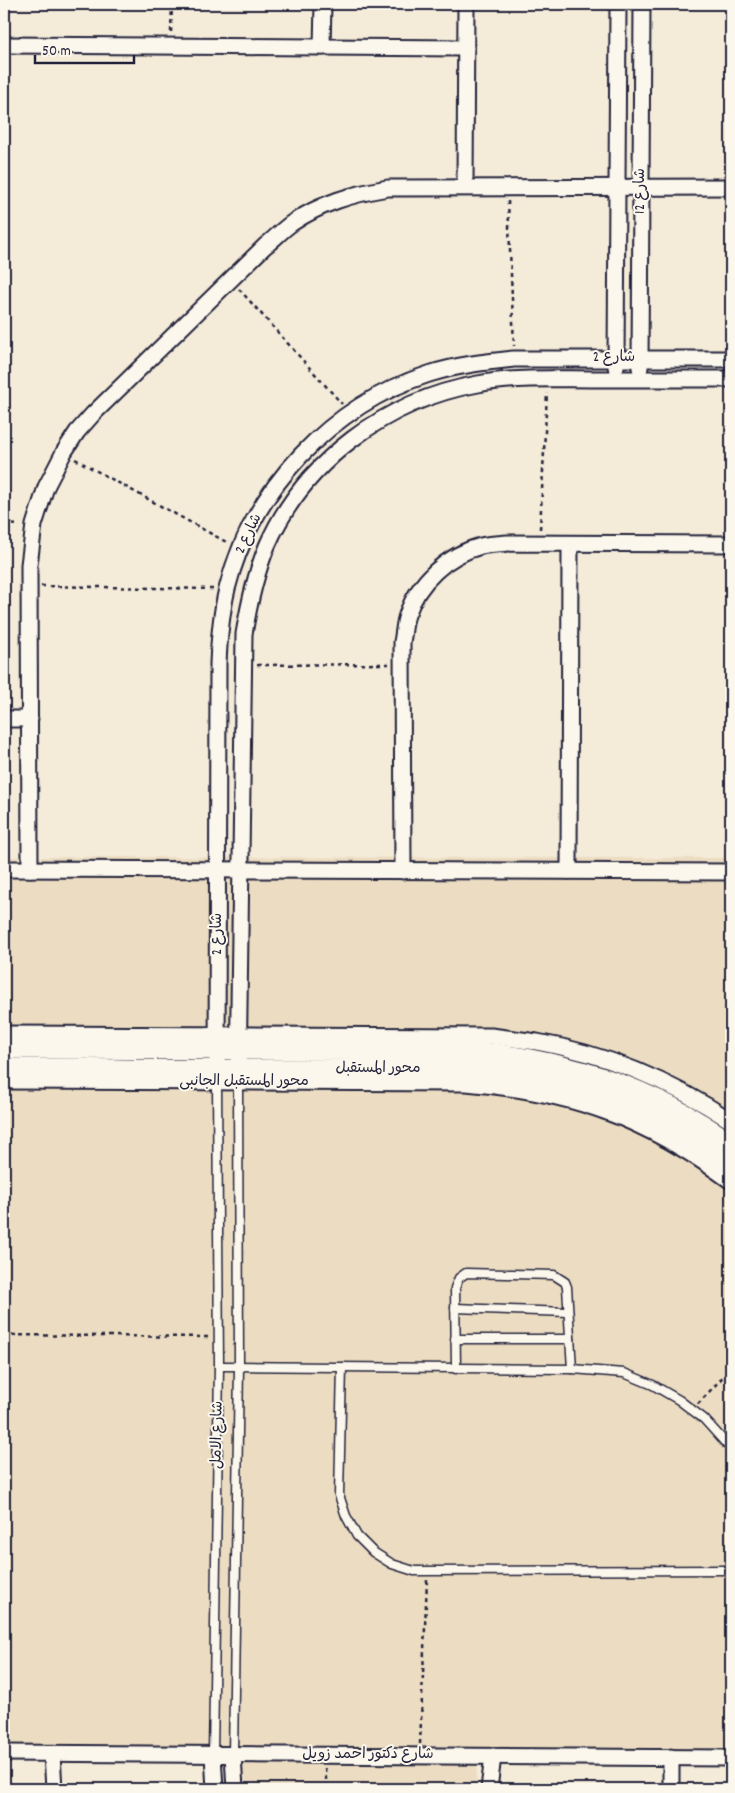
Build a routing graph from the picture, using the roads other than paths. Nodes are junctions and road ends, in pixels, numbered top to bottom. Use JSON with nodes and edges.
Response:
{"nodes":[{"id":1,"x":322,"y":4,"type":"edge"},
{"id":2,"x":466,"y":4,"type":"edge"},
{"id":3,"x":618,"y":4,"type":"edge"},
{"id":4,"x":642,"y":4,"type":"edge"},
{"id":5,"x":4,"y":45,"type":"edge"},
{"id":6,"x":322,"y":47,"type":"junction"},
{"id":7,"x":466,"y":48,"type":"junction"},
{"id":8,"x":465,"y":187,"type":"junction"},
{"id":9,"x":617,"y":187,"type":"junction"},
{"id":10,"x":641,"y":187,"type":"junction"},
{"id":11,"x":731,"y":188,"type":"edge"},
{"id":12,"x":616,"y":358,"type":"junction"},
{"id":13,"x":640,"y":358,"type":"junction"},
{"id":14,"x":731,"y":359,"type":"edge"},
{"id":15,"x":616,"y":379,"type":"junction"},
{"id":16,"x":640,"y":379,"type":"junction"},
{"id":17,"x":731,"y":380,"type":"edge"},
{"id":18,"x":570,"y":544,"type":"junction"},
{"id":19,"x":731,"y":544,"type":"edge"},
{"id":20,"x":4,"y":719,"type":"edge"},
{"id":21,"x":30,"y":719,"type":"junction"},
{"id":22,"x":4,"y":869,"type":"edge"},
{"id":23,"x":30,"y":869,"type":"junction"},
{"id":24,"x":218,"y":870,"type":"junction"},
{"id":25,"x":240,"y":870,"type":"junction"},
{"id":26,"x":403,"y":871,"type":"junction"},
{"id":27,"x":569,"y":871,"type":"junction"},
{"id":28,"x":731,"y":872,"type":"edge"},
{"id":29,"x":4,"y":1034,"type":"edge"},
{"id":30,"x":218,"y":1042,"type":"junction"},
{"id":31,"x":238,"y":1043,"type":"junction"},
{"id":32,"x":4,"y":1050,"type":"edge"},
{"id":33,"x":4,"y":1068,"type":"edge"},
{"id":34,"x":217,"y":1075,"type":"junction"},
{"id":35,"x":238,"y":1076,"type":"junction"},
{"id":36,"x":4,"y":1081,"type":"edge"},
{"id":37,"x":731,"y":1121,"type":"edge"},
{"id":38,"x":731,"y":1143,"type":"edge"},
{"id":39,"x":731,"y":1164,"type":"edge"},
{"id":40,"x":731,"y":1182,"type":"edge"},
{"id":41,"x":455,"y":1308,"type":"junction"},
{"id":42,"x":568,"y":1312,"type":"junction"},
{"id":43,"x":456,"y":1339,"type":"junction"},
{"id":44,"x":570,"y":1339,"type":"junction"},
{"id":45,"x":219,"y":1366,"type":"junction"},
{"id":46,"x":238,"y":1366,"type":"junction"},
{"id":47,"x":342,"y":1367,"type":"junction"},
{"id":48,"x":456,"y":1369,"type":"junction"},
{"id":49,"x":572,"y":1369,"type":"junction"},
{"id":50,"x":731,"y":1449,"type":"edge"},
{"id":51,"x":731,"y":1570,"type":"edge"},
{"id":52,"x":4,"y":1754,"type":"edge"},
{"id":53,"x":52,"y":1754,"type":"junction"},
{"id":54,"x":213,"y":1755,"type":"junction"},
{"id":55,"x":234,"y":1755,"type":"junction"},
{"id":56,"x":493,"y":1756,"type":"junction"},
{"id":57,"x":671,"y":1757,"type":"junction"},
{"id":58,"x":731,"y":1758,"type":"edge"},
{"id":59,"x":54,"y":1789,"type":"edge"},
{"id":60,"x":215,"y":1789,"type":"edge"},
{"id":61,"x":235,"y":1789,"type":"edge"},
{"id":62,"x":489,"y":1789,"type":"edge"},
{"id":63,"x":671,"y":1789,"type":"edge"}],
"edges":[{"from":1,"to":6,"type":"street"},
{"from":2,"to":7,"type":"street"},
{"from":3,"to":9,"type":"street","name":"شارع 12"},
{"from":4,"to":10,"type":"street","name":"شارع 12"},
{"from":5,"to":6,"type":"street"},
{"from":6,"to":7,"type":"street"},
{"from":7,"to":8,"type":"street"},
{"from":8,"to":9,"type":"street"},
{"from":8,"to":21,"type":"street"},
{"from":9,"to":10,"type":"street"},
{"from":9,"to":12,"type":"street","name":"شارع 12"},
{"from":10,"to":11,"type":"street"},
{"from":10,"to":13,"type":"street","name":"شارع 12"},
{"from":12,"to":13,"type":"street","name":"شارع 2"},
{"from":12,"to":15,"type":"street","name":"شارع 12"},
{"from":12,"to":24,"type":"street","name":"شارع 2"},
{"from":13,"to":14,"type":"street","name":"شارع 2"},
{"from":13,"to":16,"type":"street","name":"شارع 12"},
{"from":15,"to":16,"type":"street","name":"شارع 2"},
{"from":15,"to":25,"type":"street","name":"شارع 2"},
{"from":16,"to":17,"type":"street","name":"شارع 2"},
{"from":18,"to":19,"type":"street"},
{"from":18,"to":26,"type":"street"},
{"from":18,"to":27,"type":"street"},
{"from":20,"to":21,"type":"street"},
{"from":21,"to":23,"type":"street"},
{"from":22,"to":23,"type":"street"},
{"from":23,"to":24,"type":"street"},
{"from":24,"to":25,"type":"street"},
{"from":24,"to":30,"type":"street","name":"شارع 2"},
{"from":25,"to":26,"type":"street"},
{"from":25,"to":31,"type":"street","name":"شارع 2"},
{"from":26,"to":27,"type":"street"},
{"from":27,"to":28,"type":"street"},
{"from":29,"to":30,"type":"street"},
{"from":30,"to":31,"type":"street","name":"محور المستقبل"},
{"from":30,"to":32,"type":"street","name":"محور المستقبل"},
{"from":30,"to":34,"type":"street","name":"شارع 2"},
{"from":31,"to":35,"type":"street","name":"شارع 2"},
{"from":31,"to":37,"type":"street"},
{"from":31,"to":38,"type":"street","name":"محور المستقبل"},
{"from":33,"to":34,"type":"street","name":"محور المستقبل"},
{"from":34,"to":35,"type":"street","name":"محور المستقبل"},
{"from":34,"to":36,"type":"street","name":"محور المستقبل الجانبى"},
{"from":34,"to":45,"type":"lane","name":"شارع الامل"},
{"from":35,"to":39,"type":"street","name":"محور المستقبل"},
{"from":35,"to":40,"type":"street","name":"محور المستقبل الجانبى"},
{"from":35,"to":46,"type":"lane","name":"شارع الامل"},
{"from":41,"to":42,"type":"lane"},
{"from":41,"to":42,"type":"lane"},
{"from":41,"to":43,"type":"lane"},
{"from":42,"to":44,"type":"lane"},
{"from":43,"to":44,"type":"lane"},
{"from":43,"to":48,"type":"lane"},
{"from":44,"to":49,"type":"lane"},
{"from":45,"to":46,"type":"lane"},
{"from":45,"to":54,"type":"lane","name":"شارع الامل"},
{"from":46,"to":47,"type":"lane"},
{"from":46,"to":55,"type":"lane","name":"شارع الامل"},
{"from":47,"to":48,"type":"lane"},
{"from":47,"to":51,"type":"lane"},
{"from":48,"to":49,"type":"lane"},
{"from":49,"to":50,"type":"lane"},
{"from":52,"to":53,"type":"street","name":"شارع دكتور احمد زويل"},
{"from":53,"to":54,"type":"street","name":"شارع دكتور احمد زويل"},
{"from":53,"to":59,"type":"street"},
{"from":54,"to":55,"type":"street","name":"شارع دكتور احمد زويل"},
{"from":54,"to":60,"type":"street","name":"شارع الامل"},
{"from":55,"to":56,"type":"street","name":"شارع دكتور احمد زويل"},
{"from":55,"to":61,"type":"street","name":"شارع الامل"},
{"from":56,"to":57,"type":"street","name":"شارع دكتور احمد زويل"},
{"from":56,"to":62,"type":"street"},
{"from":57,"to":58,"type":"street","name":"شارع دكتور احمد زويل"},
{"from":57,"to":63,"type":"street"}]}
